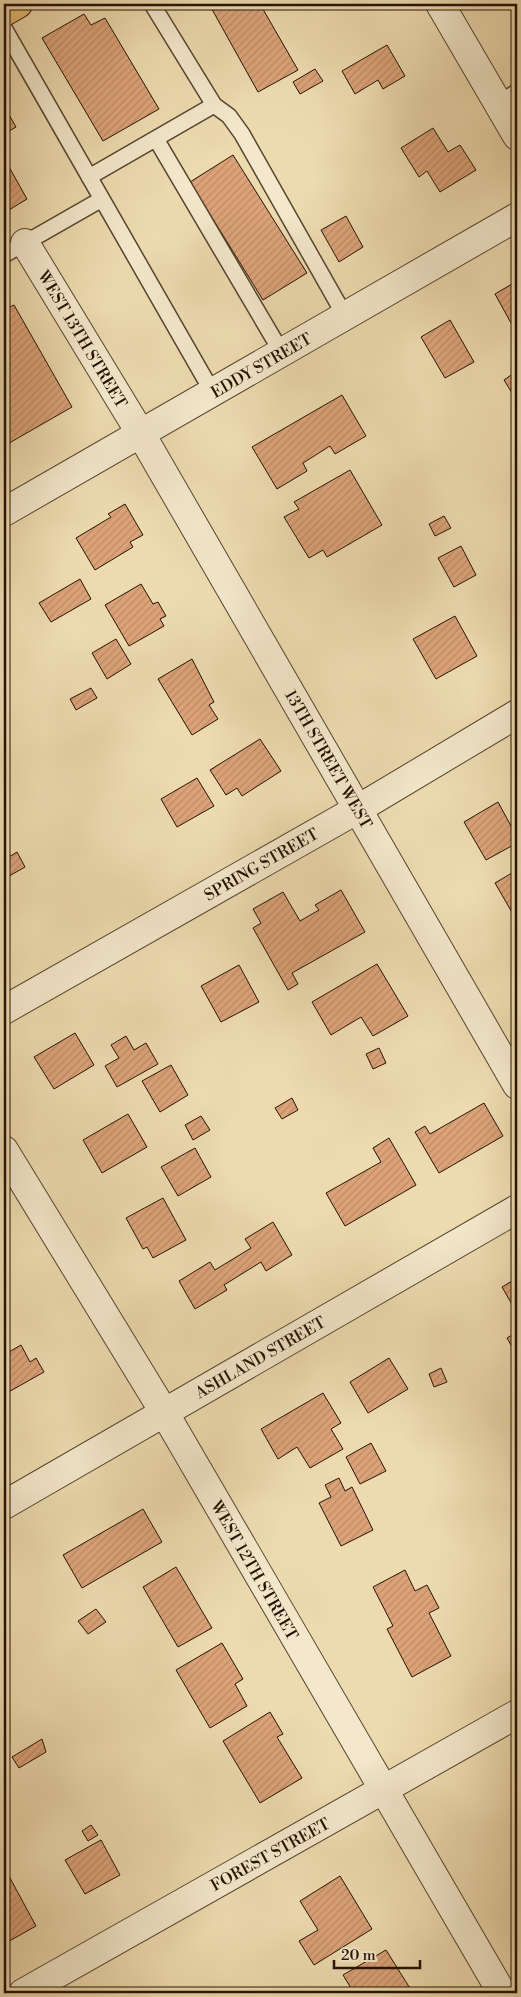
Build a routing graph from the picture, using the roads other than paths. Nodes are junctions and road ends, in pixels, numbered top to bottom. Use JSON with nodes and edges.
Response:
{"nodes":[{"id":1,"x":18,"y":4,"type":"edge"},
{"id":2,"x":152,"y":4,"type":"edge"},
{"id":3,"x":440,"y":4,"type":"edge"},
{"id":4,"x":4,"y":12,"type":"edge"},
{"id":5,"x":4,"y":28,"type":"edge"},
{"id":6,"x":508,"y":97,"type":"edge"},
{"id":7,"x":214,"y":105,"type":"junction"},
{"id":8,"x":517,"y":136,"type":"edge"},
{"id":9,"x":156,"y":139,"type":"junction"},
{"id":10,"x":89,"y":177,"type":"junction"},
{"id":11,"x":102,"y":199,"type":"junction"},
{"id":12,"x":517,"y":217,"type":"edge"},
{"id":13,"x":14,"y":249,"type":"edge"},
{"id":14,"x":345,"y":316,"type":"junction"},
{"id":15,"x":282,"y":353,"type":"junction"},
{"id":16,"x":213,"y":392,"type":"junction"},
{"id":17,"x":141,"y":434,"type":"junction"},
{"id":18,"x":4,"y":512,"type":"edge"},
{"id":19,"x":517,"y":714,"type":"edge"},
{"id":20,"x":358,"y":809,"type":"junction"},
{"id":21,"x":4,"y":1010,"type":"edge"},
{"id":22,"x":517,"y":1085,"type":"edge"},
{"id":23,"x":4,"y":1150,"type":"edge"},
{"id":24,"x":517,"y":1209,"type":"edge"},
{"id":25,"x":164,"y":1412,"type":"junction"},
{"id":26,"x":4,"y":1505,"type":"edge"},
{"id":27,"x":517,"y":1714,"type":"edge"},
{"id":28,"x":382,"y":1790,"type":"junction"},
{"id":29,"x":23,"y":1993,"type":"edge"},
{"id":30,"x":502,"y":1993,"type":"edge"}],
"edges":[{"from":1,"to":4,"type":"highway"},
{"from":2,"to":7,"type":"lane"},
{"from":3,"to":6,"type":"street"},
{"from":5,"to":10,"type":"lane"},
{"from":6,"to":8,"type":"street"},
{"from":7,"to":9,"type":"lane"},
{"from":7,"to":14,"type":"lane"},
{"from":9,"to":10,"type":"lane"},
{"from":9,"to":15,"type":"lane"},
{"from":10,"to":11,"type":"lane"},
{"from":11,"to":13,"type":"lane"},
{"from":11,"to":16,"type":"lane"},
{"from":12,"to":14,"type":"street","name":"EDDY STREET"},
{"from":13,"to":17,"type":"street","name":"WEST 13TH STREET"},
{"from":14,"to":15,"type":"street","name":"EDDY STREET"},
{"from":15,"to":16,"type":"street","name":"EDDY STREET"},
{"from":16,"to":17,"type":"street","name":"EDDY STREET"},
{"from":17,"to":18,"type":"street","name":"EDDY STREET"},
{"from":17,"to":20,"type":"street","name":"13TH STREET WEST"},
{"from":19,"to":20,"type":"street","name":"SPRING STREET"},
{"from":20,"to":21,"type":"street","name":"SPRING STREET"},
{"from":20,"to":22,"type":"street","name":"13TH STREET WEST"},
{"from":23,"to":25,"type":"street","name":"WEST 12TH STREET"},
{"from":24,"to":25,"type":"street","name":"ASHLAND STREET"},
{"from":25,"to":26,"type":"street","name":"ASHLAND STREET"},
{"from":25,"to":28,"type":"street","name":"WEST 12TH STREET"},
{"from":27,"to":28,"type":"street","name":"FOREST STREET"},
{"from":28,"to":29,"type":"street","name":"FOREST STREET"},
{"from":28,"to":30,"type":"street","name":"WEST 12TH STREET"}]}
